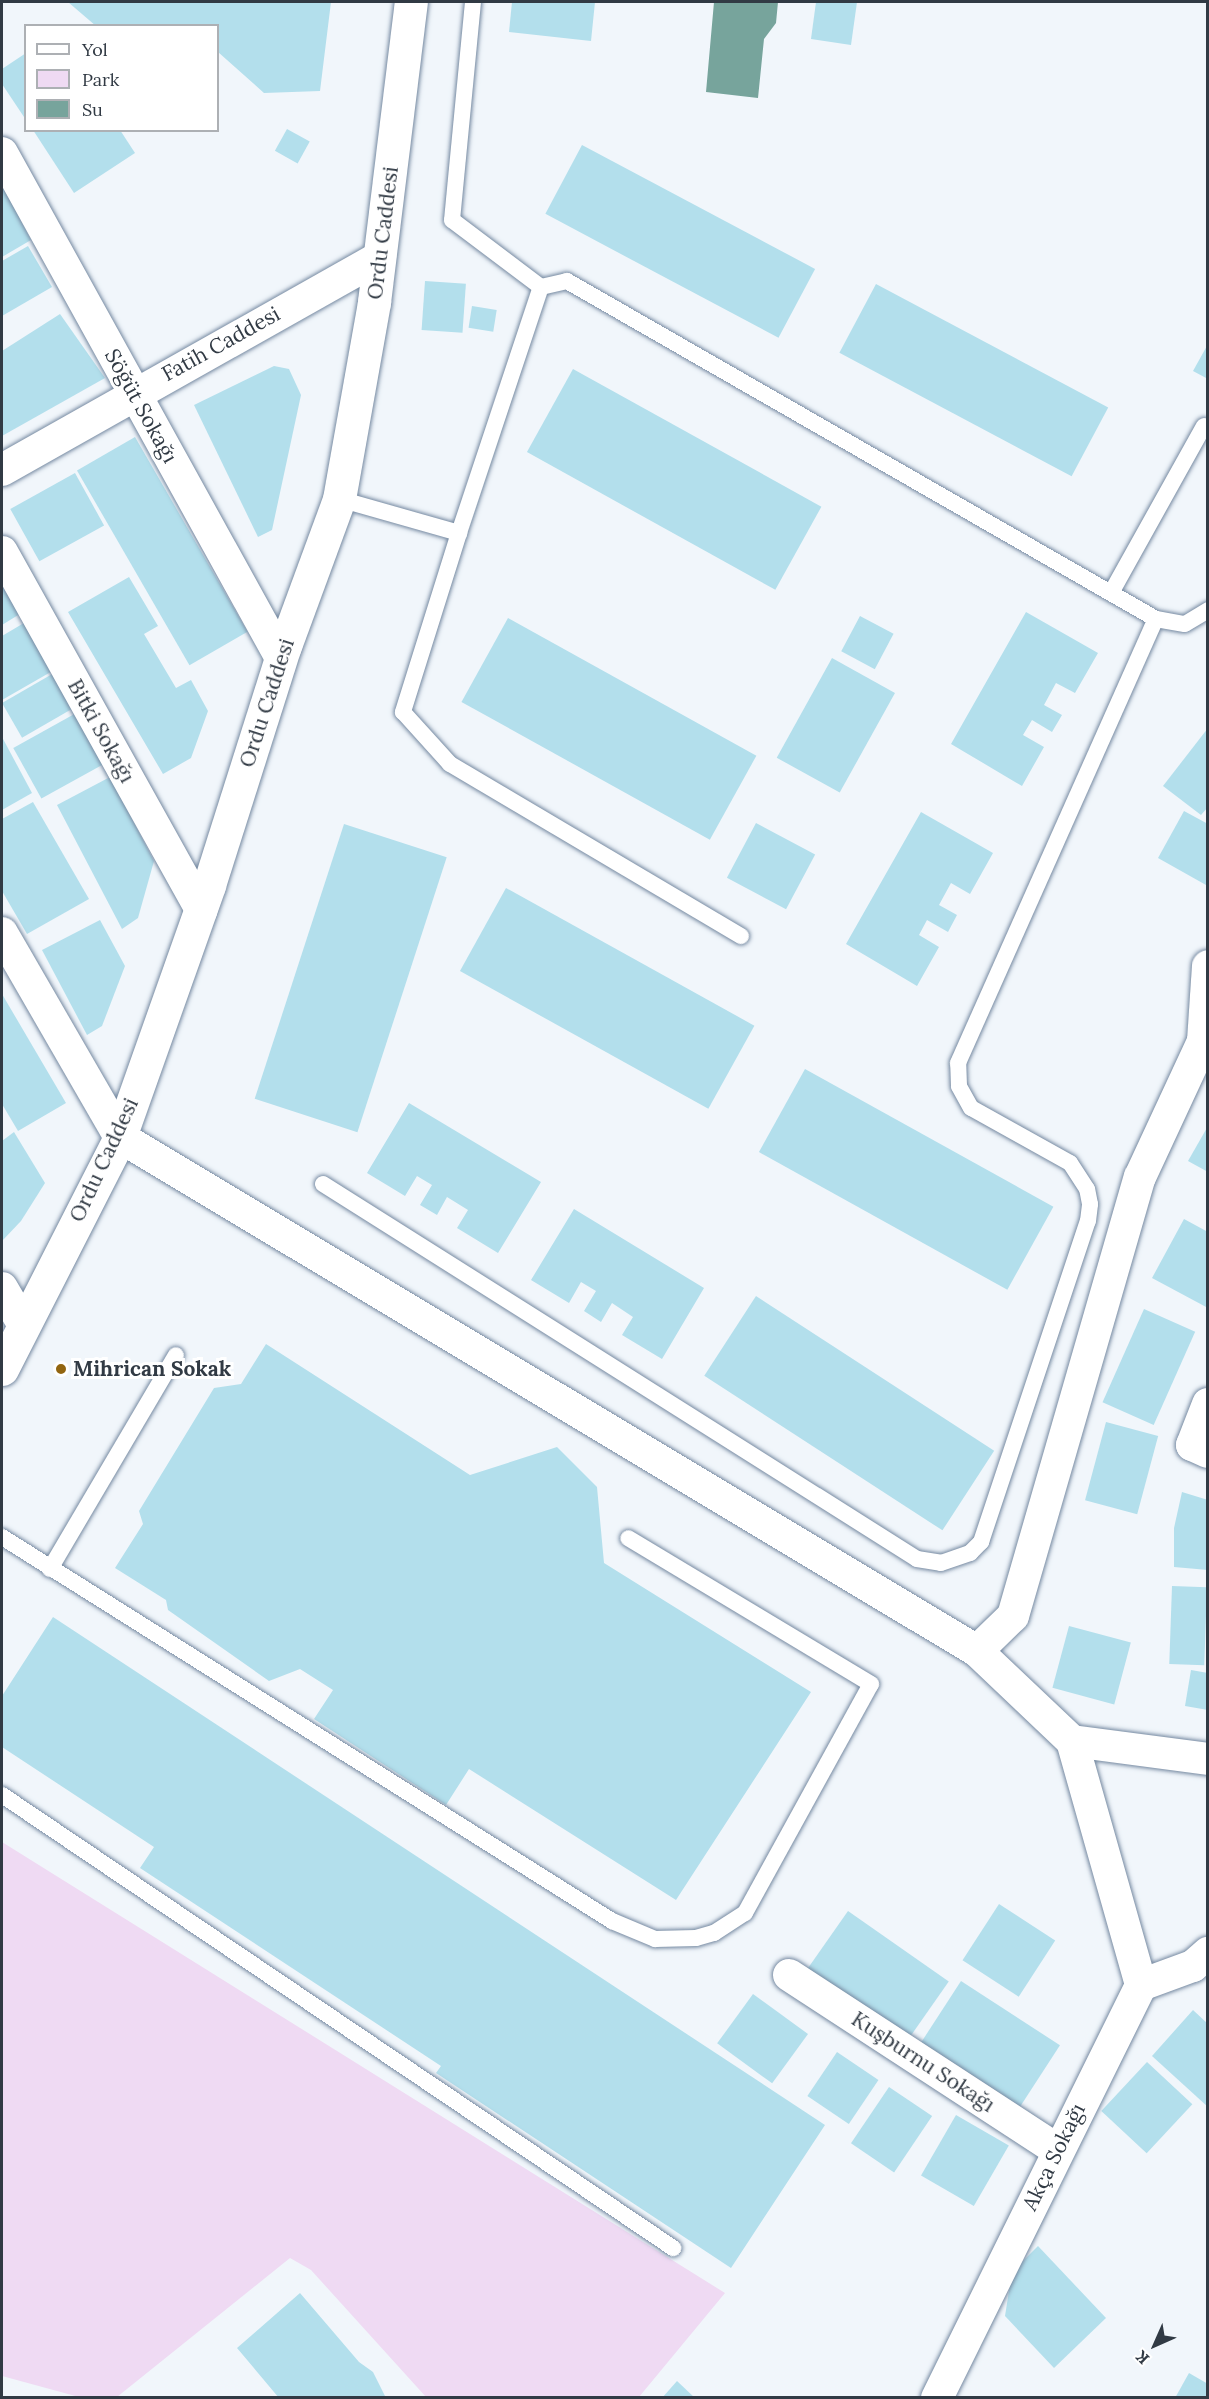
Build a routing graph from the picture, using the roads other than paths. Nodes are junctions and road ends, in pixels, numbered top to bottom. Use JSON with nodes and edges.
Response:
{"nodes":[{"id":1,"x":411,"y":2,"type":"edge"},
{"id":2,"x":473,"y":2,"type":"edge"},
{"id":3,"x":2,"y":153,"type":"edge"},
{"id":4,"x":380,"y":257,"type":"junction"},
{"id":5,"x":541,"y":287,"type":"junction"},
{"id":6,"x":134,"y":393,"type":"junction"},
{"id":7,"x":1204,"y":426,"type":"dead end"},
{"id":8,"x":2,"y":470,"type":"edge"},
{"id":9,"x":339,"y":499,"type":"junction"},
{"id":10,"x":459,"y":533,"type":"junction"},
{"id":11,"x":2,"y":552,"type":"edge"},
{"id":12,"x":1111,"y":592,"type":"junction"},
{"id":13,"x":1208,"y":610,"type":"edge"},
{"id":14,"x":1156,"y":618,"type":"junction"},
{"id":15,"x":281,"y":658,"type":"junction"},
{"id":16,"x":201,"y":910,"type":"junction"},
{"id":17,"x":2,"y":933,"type":"edge"},
{"id":18,"x":741,"y":936,"type":"dead end"},
{"id":19,"x":1208,"y":966,"type":"edge"},
{"id":20,"x":1205,"y":1042,"type":"edge"},
{"id":21,"x":120,"y":1137,"type":"junction"},
{"id":22,"x":323,"y":1184,"type":"dead end"},
{"id":23,"x":2,"y":1288,"type":"edge"},
{"id":24,"x":23,"y":1324,"type":"junction"},
{"id":25,"x":176,"y":1355,"type":"dead end"},
{"id":26,"x":2,"y":1369,"type":"edge"},
{"id":27,"x":1208,"y":1404,"type":"edge"},
{"id":28,"x":1208,"y":1452,"type":"edge"},
{"id":29,"x":2,"y":1537,"type":"edge"},
{"id":30,"x":628,"y":1538,"type":"dead end"},
{"id":31,"x":50,"y":1569,"type":"junction"},
{"id":32,"x":977,"y":1651,"type":"junction"},
{"id":33,"x":1072,"y":1741,"type":"junction"},
{"id":34,"x":1208,"y":1759,"type":"edge"},
{"id":35,"x":2,"y":1795,"type":"edge"},
{"id":36,"x":1208,"y":1953,"type":"edge"},
{"id":37,"x":789,"y":1975,"type":"dead end"},
{"id":38,"x":1141,"y":1985,"type":"junction"},
{"id":39,"x":1057,"y":2150,"type":"junction"},
{"id":40,"x":673,"y":2248,"type":"dead end"},
{"id":41,"x":936,"y":2397,"type":"edge"}],
"edges":[{"from":1,"to":4,"type":"main road","name":"Ordu Caddesi"},
{"from":2,"to":5,"type":"lane"},
{"from":3,"to":6,"type":"street","name":"Söğüt Sokağı"},
{"from":4,"to":6,"type":"street","name":"Fatih Caddesi"},
{"from":4,"to":9,"type":"main road","name":"Ordu Caddesi"},
{"from":5,"to":10,"type":"lane"},
{"from":5,"to":12,"type":"lane"},
{"from":6,"to":8,"type":"street","name":"Fatih Caddesi"},
{"from":6,"to":15,"type":"street","name":"Söğüt Sokağı"},
{"from":7,"to":12,"type":"lane"},
{"from":9,"to":10,"type":"lane"},
{"from":9,"to":15,"type":"main road","name":"Ordu Caddesi"},
{"from":10,"to":18,"type":"lane"},
{"from":11,"to":16,"type":"street","name":"Bitki Sokağı"},
{"from":12,"to":14,"type":"lane"},
{"from":13,"to":14,"type":"lane"},
{"from":14,"to":22,"type":"lane"},
{"from":15,"to":16,"type":"main road","name":"Ordu Caddesi"},
{"from":16,"to":21,"type":"main road","name":"Ordu Caddesi"},
{"from":17,"to":21,"type":"street"},
{"from":19,"to":20,"type":"street"},
{"from":20,"to":32,"type":"street"},
{"from":21,"to":24,"type":"main road","name":"Ordu Caddesi"},
{"from":21,"to":32,"type":"street"},
{"from":23,"to":24,"type":"street"},
{"from":24,"to":26,"type":"main road","name":"Ordu Caddesi"},
{"from":25,"to":31,"type":"lane"},
{"from":27,"to":28,"type":"street"},
{"from":29,"to":31,"type":"lane"},
{"from":30,"to":31,"type":"lane"},
{"from":32,"to":33,"type":"street"},
{"from":33,"to":34,"type":"street"},
{"from":33,"to":38,"type":"street"},
{"from":35,"to":40,"type":"lane"},
{"from":36,"to":38,"type":"street"},
{"from":37,"to":39,"type":"street","name":"Kuşburnu Sokağı"},
{"from":38,"to":39,"type":"street","name":"Akça Sokağı"},
{"from":39,"to":41,"type":"street","name":"Akça Sokağı"}]}
